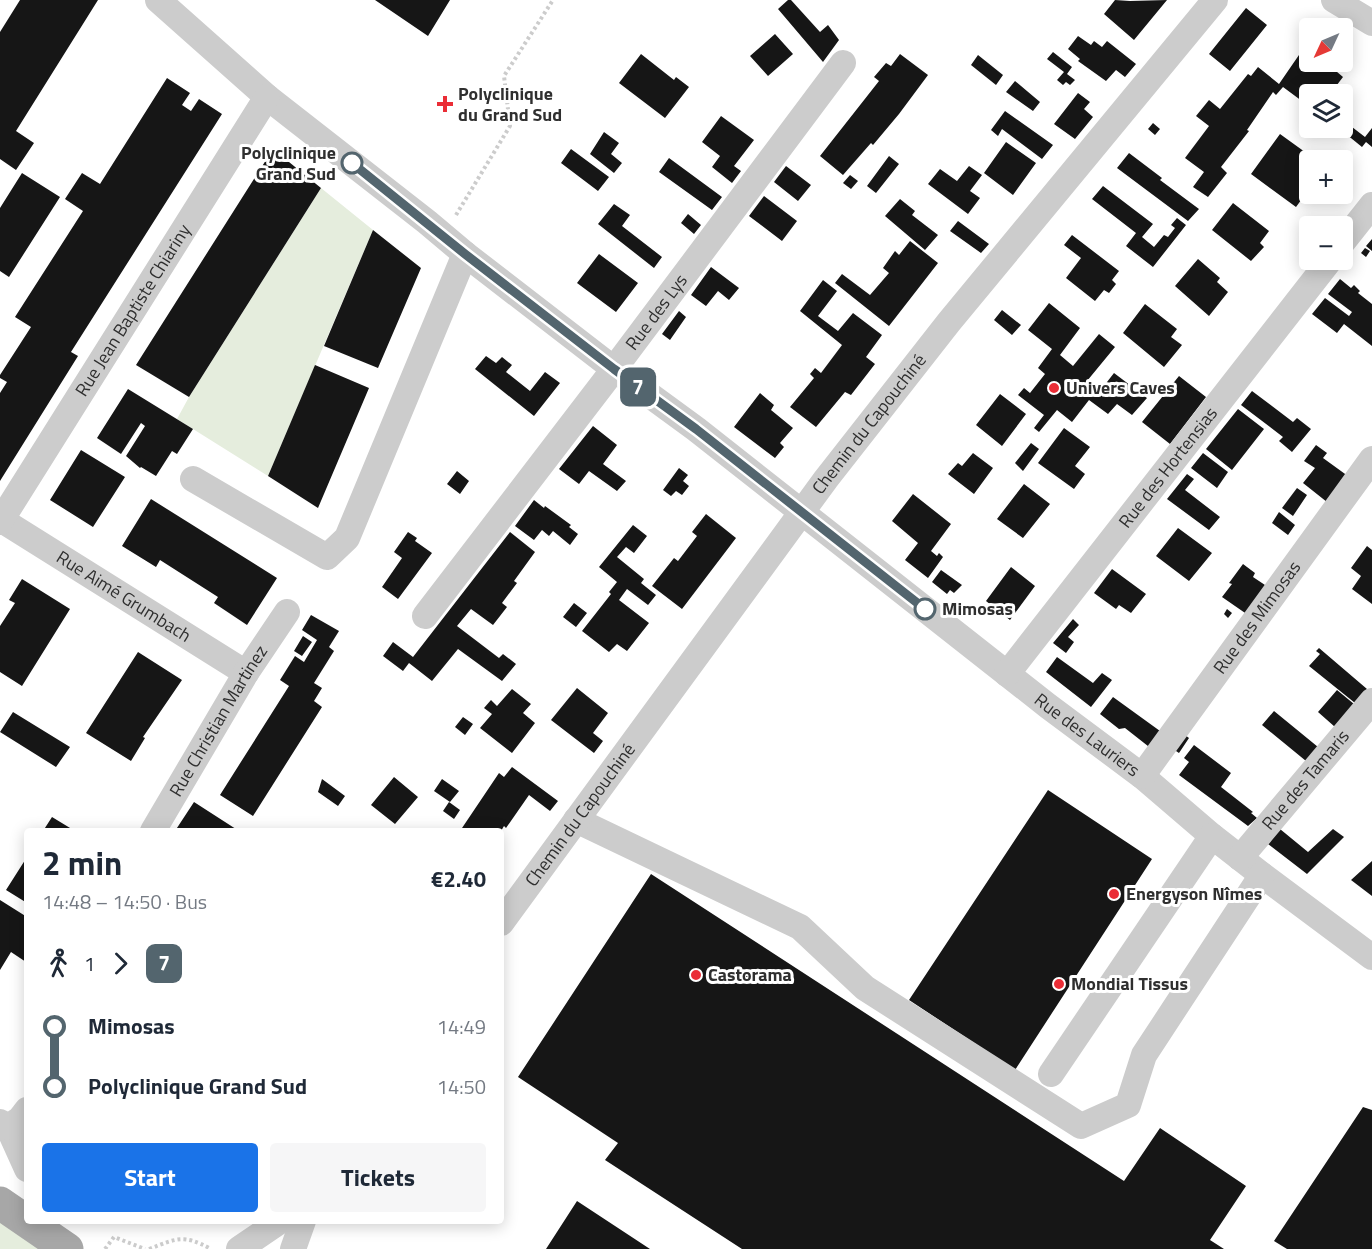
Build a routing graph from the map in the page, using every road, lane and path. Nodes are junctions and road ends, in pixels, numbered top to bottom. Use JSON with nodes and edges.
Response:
{"nodes":[{"id":1,"x":158,"y":0,"type":"edge"},
{"id":2,"x":553,"y":0,"type":"edge"},
{"id":3,"x":1215,"y":0,"type":"edge"},
{"id":4,"x":1334,"y":0,"type":"edge"},
{"id":5,"x":1372,"y":23,"type":"edge"},
{"id":6,"x":843,"y":63,"type":"dead end"},
{"id":7,"x":267,"y":97,"type":"junction"},
{"id":8,"x":1372,"y":205,"type":"edge"},
{"id":9,"x":456,"y":215,"type":"dead end"},
{"id":10,"x":1353,"y":229,"type":"edge"},
{"id":11,"x":465,"y":254,"type":"junction"},
{"id":12,"x":1322,"y":270,"type":"edge"},
{"id":13,"x":614,"y":369,"type":"junction"},
{"id":14,"x":1372,"y":459,"type":"edge"},
{"id":15,"x":193,"y":479,"type":"dead end"},
{"id":16,"x":802,"y":512,"type":"junction"},
{"id":17,"x":1,"y":520,"type":"edge"},
{"id":18,"x":286,"y":612,"type":"dead end"},
{"id":19,"x":425,"y":616,"type":"dead end"},
{"id":20,"x":246,"y":673,"type":"junction"},
{"id":21,"x":1007,"y":674,"type":"junction"},
{"id":22,"x":1372,"y":702,"type":"edge"},
{"id":23,"x":1143,"y":776,"type":"junction"},
{"id":24,"x":576,"y":820,"type":"junction"},
{"id":25,"x":155,"y":828,"type":"edge"},
{"id":26,"x":1212,"y":836,"type":"junction"},
{"id":27,"x":1240,"y":858,"type":"junction"},
{"id":28,"x":1262,"y":875,"type":"junction"},
{"id":29,"x":504,"y":919,"type":"edge"},
{"id":30,"x":1372,"y":957,"type":"edge"},
{"id":31,"x":1051,"y":1074,"type":"dead end"},
{"id":32,"x":16,"y":1120,"type":"edge"},
{"id":33,"x":24,"y":1156,"type":"edge"},
{"id":34,"x":0,"y":1203,"type":"edge"},
{"id":35,"x":24,"y":1217,"type":"edge"},
{"id":36,"x":35,"y":1224,"type":"edge"},
{"id":37,"x":276,"y":1224,"type":"edge"},
{"id":38,"x":302,"y":1224,"type":"edge"},
{"id":39,"x":58,"y":1238,"type":"edge"},
{"id":40,"x":105,"y":1249,"type":"edge"},
{"id":41,"x":147,"y":1249,"type":"edge"},
{"id":42,"x":211,"y":1249,"type":"edge"},
{"id":43,"x":239,"y":1249,"type":"edge"},
{"id":44,"x":293,"y":1249,"type":"edge"}],
"edges":[{"from":1,"to":7,"type":"street","name":"Rue des Lauriers"},
{"from":2,"to":9,"type":"path"},
{"from":3,"to":16,"type":"street","name":"Chemin du Capouchiné"},
{"from":4,"to":5,"type":"street"},
{"from":6,"to":13,"type":"street","name":"Rue des Lys"},
{"from":7,"to":11,"type":"street","name":"Rue des Lauriers"},
{"from":7,"to":17,"type":"street","name":"Rue Jean Baptiste Chiariny"},
{"from":8,"to":10,"type":"street"},
{"from":11,"to":13,"type":"street","name":"Rue des Lauriers"},
{"from":11,"to":15,"type":"street"},
{"from":12,"to":21,"type":"street","name":"Rue des Hortensias"},
{"from":13,"to":16,"type":"street","name":"Rue des Lauriers"},
{"from":13,"to":19,"type":"street","name":"Rue des Lys"},
{"from":14,"to":23,"type":"street","name":"Rue des Mimosas"},
{"from":16,"to":21,"type":"street","name":"Rue des Lauriers"},
{"from":16,"to":24,"type":"street","name":"Chemin du Capouchiné"},
{"from":17,"to":20,"type":"street","name":"Rue Aimé Grumbach"},
{"from":18,"to":20,"type":"street","name":"Rue Christian Martinez"},
{"from":20,"to":25,"type":"street","name":"Rue Christian Martinez"},
{"from":21,"to":23,"type":"street","name":"Rue des Lauriers"},
{"from":22,"to":27,"type":"street","name":"Rue des Tamaris"},
{"from":23,"to":26,"type":"street","name":"Rue des Lauriers"},
{"from":24,"to":28,"type":"street"},
{"from":24,"to":29,"type":"street","name":"Chemin du Capouchiné"},
{"from":26,"to":27,"type":"street","name":"Rue des Lauriers"},
{"from":26,"to":31,"type":"street"},
{"from":27,"to":28,"type":"street","name":"Rue des Lauriers"},
{"from":28,"to":30,"type":"street","name":"Rue des Lauriers"},
{"from":32,"to":33,"type":"street"},
{"from":34,"to":35,"type":"main road"},
{"from":36,"to":39,"type":"main road"},
{"from":37,"to":43,"type":"street"},
{"from":38,"to":44,"type":"street"},
{"from":40,"to":41,"type":"path"},
{"from":41,"to":42,"type":"path"}]}
